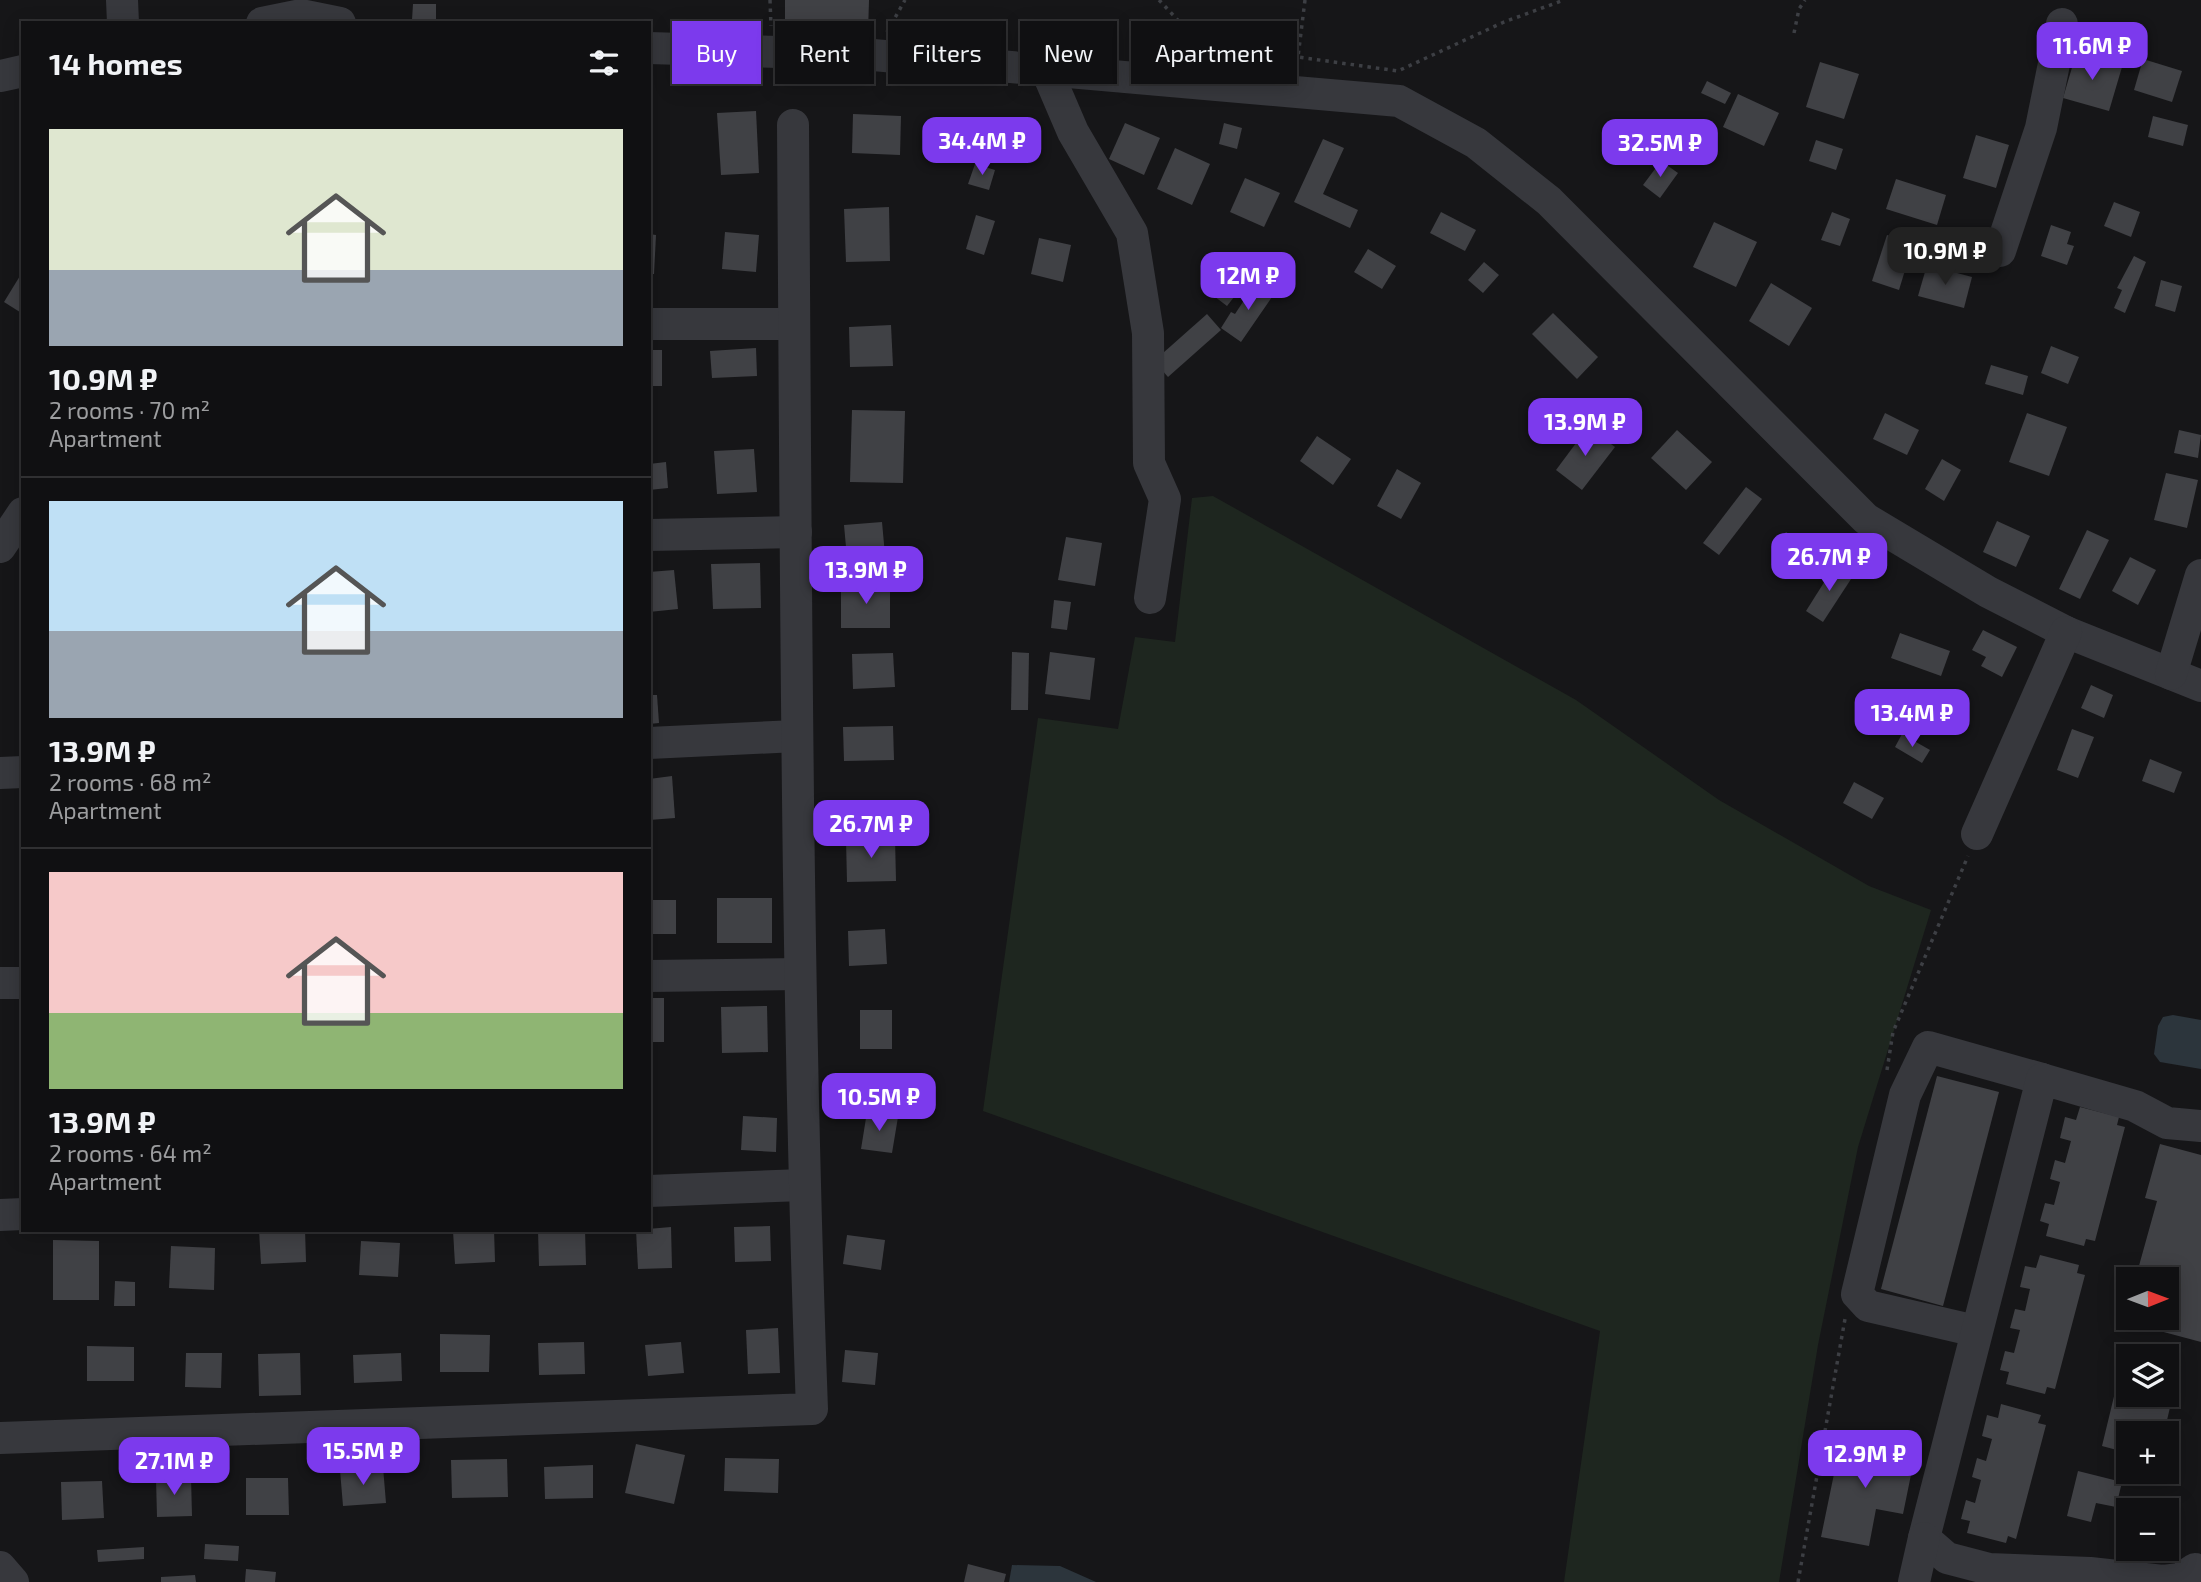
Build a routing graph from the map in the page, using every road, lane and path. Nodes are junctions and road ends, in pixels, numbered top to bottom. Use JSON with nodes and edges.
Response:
{"nodes":[{"id":1,"x":122,"y":0,"type":"edge"},
{"id":2,"x":357,"y":0,"type":"edge"},
{"id":3,"x":770,"y":0,"type":"edge"},
{"id":4,"x":905,"y":0,"type":"edge"},
{"id":5,"x":1159,"y":0,"type":"edge"},
{"id":6,"x":1305,"y":0,"type":"edge"},
{"id":7,"x":1563,"y":0,"type":"edge"},
{"id":8,"x":1805,"y":0,"type":"edge"},
{"id":9,"x":123,"y":21,"type":"edge"},
{"id":10,"x":272,"y":21,"type":"edge"},
{"id":11,"x":330,"y":21,"type":"edge"},
{"id":12,"x":350,"y":21,"type":"edge"},
{"id":13,"x":2062,"y":24,"type":"dead end"},
{"id":14,"x":1301,"y":30,"type":"junction"},
{"id":15,"x":1794,"y":33,"type":"dead end"},
{"id":16,"x":772,"y":37,"type":"dead end"},
{"id":17,"x":651,"y":48,"type":"edge"},
{"id":18,"x":775,"y":52,"type":"edge"},
{"id":19,"x":874,"y":53,"type":"edge"},
{"id":20,"x":874,"y":55,"type":"edge"},
{"id":21,"x":1020,"y":67,"type":"edge"},
{"id":22,"x":21,"y":71,"type":"edge"},
{"id":23,"x":1117,"y":75,"type":"edge"},
{"id":24,"x":0,"y":76,"type":"edge"},
{"id":25,"x":1052,"y":84,"type":"edge"},
{"id":26,"x":793,"y":125,"type":"dead end"},
{"id":27,"x":2000,"y":251,"type":"dead end"},
{"id":28,"x":651,"y":324,"type":"edge"},
{"id":29,"x":794,"y":324,"type":"junction"},
{"id":30,"x":21,"y":516,"type":"edge"},
{"id":31,"x":796,"y":532,"type":"junction"},
{"id":32,"x":651,"y":535,"type":"edge"},
{"id":33,"x":0,"y":548,"type":"edge"},
{"id":34,"x":21,"y":549,"type":"edge"},
{"id":35,"x":2201,"y":575,"type":"edge"},
{"id":36,"x":1150,"y":598,"type":"dead end"},
{"id":37,"x":2066,"y":632,"type":"junction"},
{"id":38,"x":2171,"y":674,"type":"junction"},
{"id":39,"x":2201,"y":686,"type":"edge"},
{"id":40,"x":796,"y":736,"type":"junction"},
{"id":41,"x":651,"y":743,"type":"edge"},
{"id":42,"x":21,"y":772,"type":"edge"},
{"id":43,"x":0,"y":773,"type":"edge"},
{"id":44,"x":1977,"y":834,"type":"dead end"},
{"id":45,"x":800,"y":974,"type":"junction"},
{"id":46,"x":651,"y":976,"type":"edge"},
{"id":47,"x":0,"y":983,"type":"edge"},
{"id":48,"x":21,"y":983,"type":"edge"},
{"id":49,"x":2042,"y":1079,"type":"junction"},
{"id":50,"x":2201,"y":1126,"type":"edge"},
{"id":51,"x":803,"y":1185,"type":"junction"},
{"id":52,"x":651,"y":1191,"type":"edge"},
{"id":53,"x":0,"y":1214,"type":"edge"},
{"id":54,"x":21,"y":1214,"type":"edge"},
{"id":55,"x":1976,"y":1331,"type":"junction"},
{"id":56,"x":0,"y":1438,"type":"edge"},
{"id":57,"x":1924,"y":1538,"type":"junction"},
{"id":58,"x":2197,"y":1566,"type":"edge"},
{"id":59,"x":0,"y":1567,"type":"edge"},
{"id":60,"x":13,"y":1582,"type":"edge"},
{"id":61,"x":1914,"y":1582,"type":"edge"}],
"edges":[{"from":1,"to":9,"type":"street"},
{"from":2,"to":12,"type":"street"},
{"from":3,"to":16,"type":"path"},
{"from":4,"to":19,"type":"path"},
{"from":5,"to":14,"type":"path"},
{"from":6,"to":14,"type":"path"},
{"from":7,"to":14,"type":"path"},
{"from":8,"to":15,"type":"path"},
{"from":10,"to":11,"type":"street"},
{"from":13,"to":27,"type":"street"},
{"from":17,"to":18,"type":"street"},
{"from":20,"to":21,"type":"street"},
{"from":22,"to":24,"type":"street"},
{"from":23,"to":37,"type":"street"},
{"from":25,"to":36,"type":"street"},
{"from":26,"to":29,"type":"street"},
{"from":28,"to":29,"type":"street"},
{"from":29,"to":31,"type":"street"},
{"from":30,"to":33,"type":"street"},
{"from":31,"to":32,"type":"street"},
{"from":31,"to":40,"type":"street"},
{"from":33,"to":34,"type":"street"},
{"from":35,"to":38,"type":"street"},
{"from":37,"to":38,"type":"street"},
{"from":37,"to":44,"type":"street"},
{"from":38,"to":39,"type":"street"},
{"from":40,"to":41,"type":"street"},
{"from":40,"to":45,"type":"street"},
{"from":42,"to":43,"type":"street"},
{"from":45,"to":46,"type":"street"},
{"from":45,"to":51,"type":"street"},
{"from":47,"to":48,"type":"street"},
{"from":49,"to":50,"type":"street"},
{"from":49,"to":55,"type":"street"},
{"from":49,"to":55,"type":"street"},
{"from":51,"to":52,"type":"street"},
{"from":51,"to":56,"type":"street"},
{"from":53,"to":54,"type":"street"},
{"from":55,"to":57,"type":"street"},
{"from":57,"to":58,"type":"street"},
{"from":57,"to":61,"type":"street"},
{"from":59,"to":60,"type":"street"}]}
